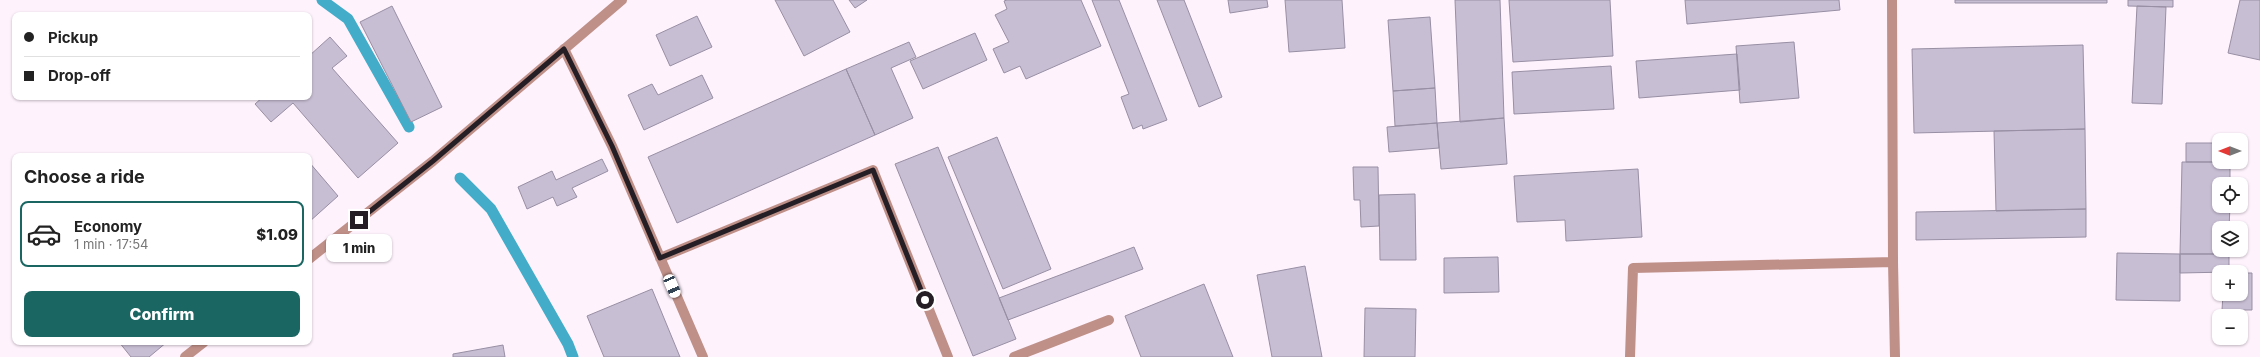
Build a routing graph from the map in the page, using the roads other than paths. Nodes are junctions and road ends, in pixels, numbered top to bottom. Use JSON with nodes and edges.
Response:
{"nodes":[{"id":1,"x":622,"y":0,"type":"edge"},
{"id":2,"x":1892,"y":0,"type":"edge"},
{"id":3,"x":564,"y":49,"type":"junction"},
{"id":4,"x":312,"y":257,"type":"edge"},
{"id":5,"x":660,"y":258,"type":"junction"},
{"id":6,"x":1893,"y":262,"type":"junction"},
{"id":7,"x":1109,"y":320,"type":"dead end"},
{"id":8,"x":200,"y":345,"type":"edge"},
{"id":9,"x":185,"y":357,"type":"edge"},
{"id":10,"x":703,"y":357,"type":"edge"},
{"id":11,"x":948,"y":357,"type":"edge"},
{"id":12,"x":1014,"y":357,"type":"edge"},
{"id":13,"x":1630,"y":357,"type":"edge"},
{"id":14,"x":1895,"y":357,"type":"edge"}],
"edges":[{"from":1,"to":3,"type":"street"},
{"from":2,"to":6,"type":"street"},
{"from":3,"to":4,"type":"street"},
{"from":3,"to":5,"type":"street"},
{"from":5,"to":10,"type":"street"},
{"from":5,"to":11,"type":"street"},
{"from":6,"to":13,"type":"street"},
{"from":6,"to":14,"type":"street"},
{"from":7,"to":12,"type":"street"},
{"from":8,"to":9,"type":"street"}]}
